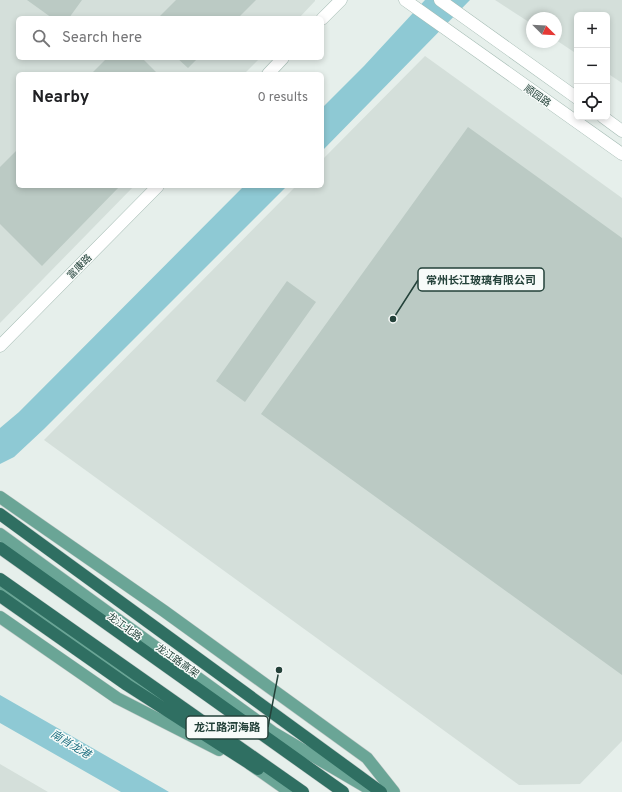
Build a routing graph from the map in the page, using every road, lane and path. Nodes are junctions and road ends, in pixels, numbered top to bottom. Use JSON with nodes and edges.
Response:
{"nodes":[{"id":1,"x":340,"y":0,"type":"edge"},
{"id":2,"x":440,"y":0,"type":"edge"},
{"id":3,"x":407,"y":1,"type":"edge"},
{"id":4,"x":324,"y":17,"type":"edge"},
{"id":5,"x":282,"y":60,"type":"edge"},
{"id":6,"x":270,"y":72,"type":"edge"},
{"id":7,"x":574,"y":96,"type":"edge"},
{"id":8,"x":607,"y":120,"type":"edge"},
{"id":9,"x":622,"y":131,"type":"edge"},
{"id":10,"x":622,"y":154,"type":"edge"},
{"id":11,"x":156,"y":188,"type":"edge"},
{"id":12,"x":0,"y":346,"type":"edge"},
{"id":13,"x":0,"y":497,"type":"edge"},
{"id":14,"x":0,"y":514,"type":"edge"},
{"id":15,"x":0,"y":534,"type":"edge"},
{"id":16,"x":0,"y":548,"type":"edge"},
{"id":17,"x":0,"y":579,"type":"edge"},
{"id":18,"x":0,"y":587,"type":"edge"},
{"id":19,"x":0,"y":596,"type":"edge"},
{"id":20,"x":0,"y":617,"type":"edge"},
{"id":21,"x":258,"y":769,"type":"junction"},
{"id":22,"x":290,"y":792,"type":"edge"},
{"id":23,"x":303,"y":792,"type":"edge"},
{"id":24,"x":343,"y":792,"type":"edge"},
{"id":25,"x":374,"y":792,"type":"edge"},
{"id":26,"x":381,"y":792,"type":"edge"},
{"id":27,"x":394,"y":792,"type":"edge"}],
"edges":[{"from":1,"to":4,"type":"street"},
{"from":2,"to":7,"type":"street","name":"顺园路"},
{"from":3,"to":10,"type":"street","name":"顺园路"},
{"from":5,"to":6,"type":"street"},
{"from":8,"to":9,"type":"street"},
{"from":11,"to":12,"type":"street","name":"富康路"},
{"from":13,"to":27,"type":"main road"},
{"from":14,"to":26,"type":"highway"},
{"from":15,"to":25,"type":"main road","name":"龙江北路"},
{"from":16,"to":24,"type":"highway","name":"龙江路高架"},
{"from":17,"to":23,"type":"highway"},
{"from":18,"to":21,"type":"main road"},
{"from":19,"to":21,"type":"highway"},
{"from":20,"to":21,"type":"main road"},
{"from":21,"to":22,"type":"main road"}]}
